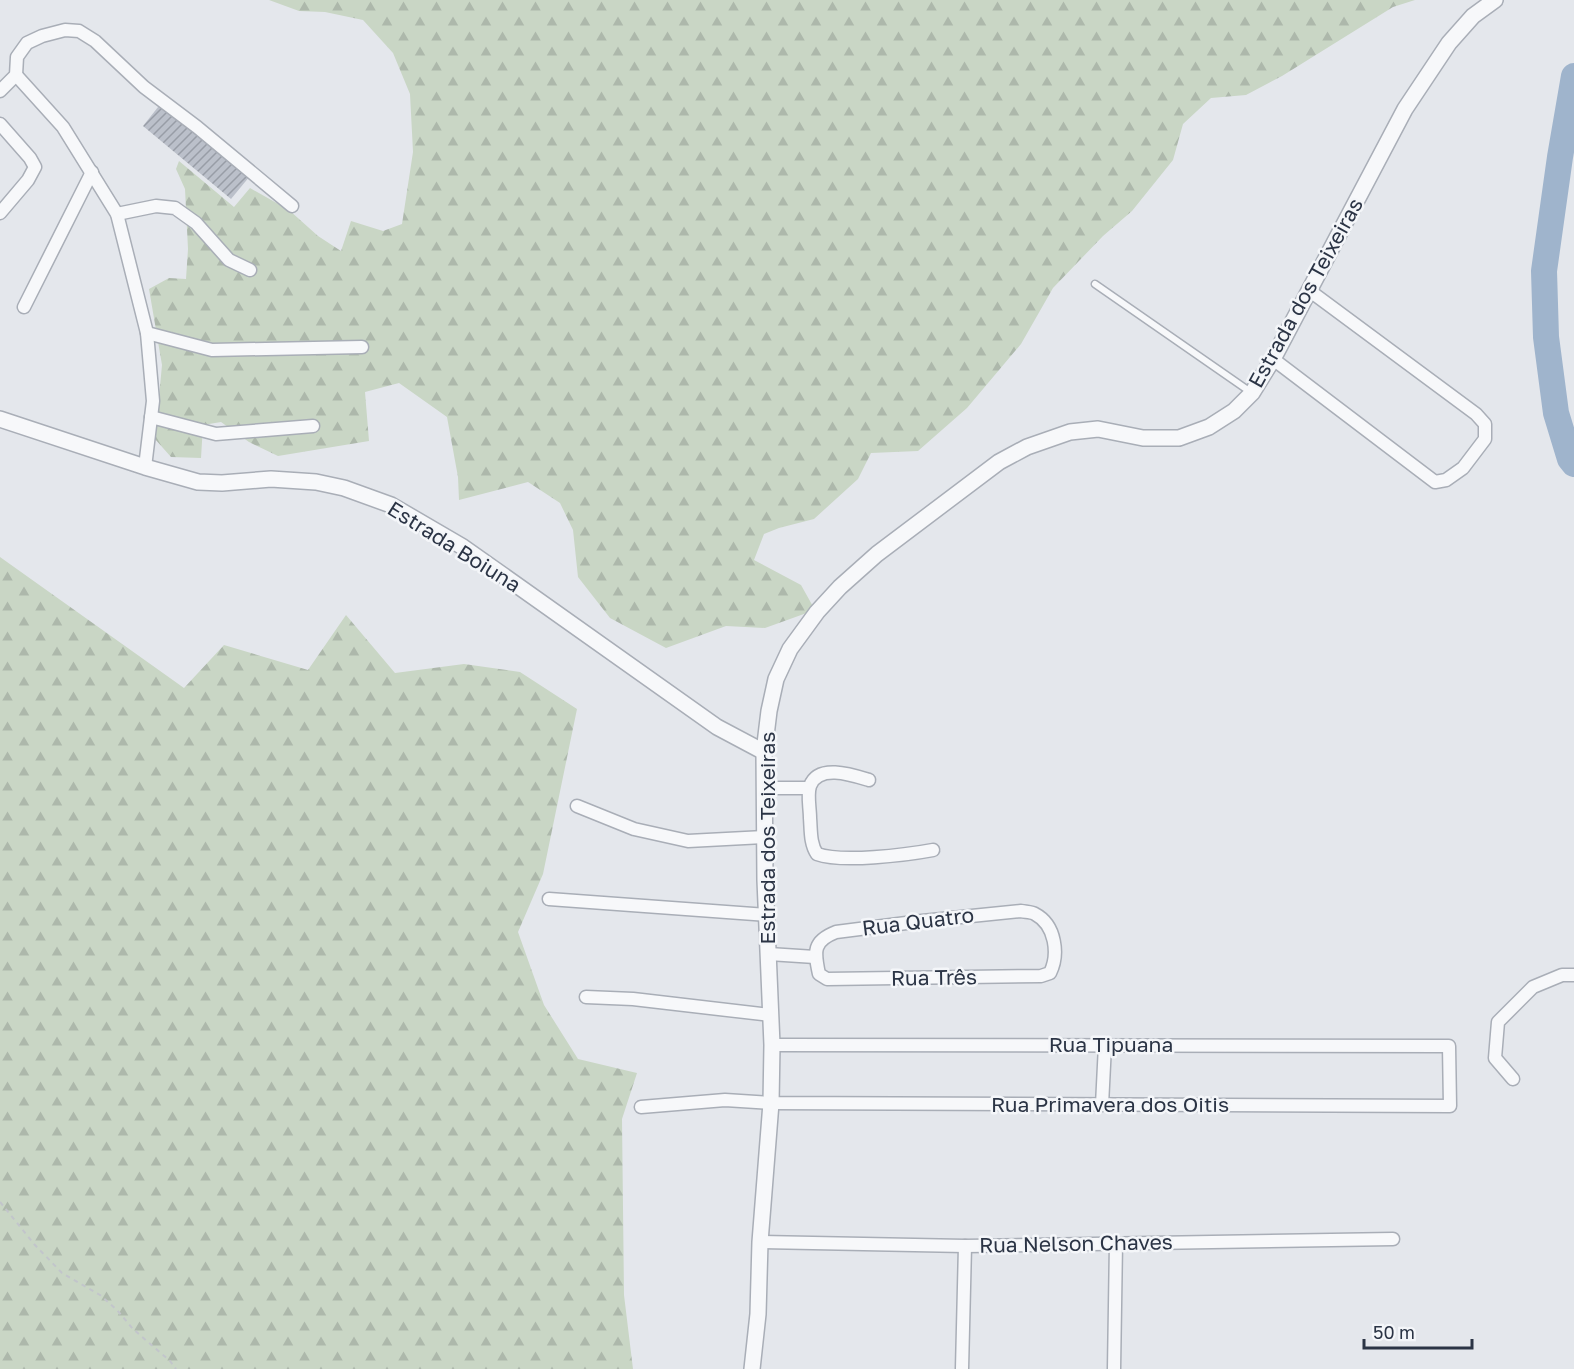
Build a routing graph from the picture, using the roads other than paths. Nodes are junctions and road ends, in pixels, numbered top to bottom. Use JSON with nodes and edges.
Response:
{"nodes":[{"id":1,"x":1495,"y":0,"type":"edge"},
{"id":2,"x":16,"y":75,"type":"junction"},
{"id":3,"x":0,"y":91,"type":"edge"},
{"id":4,"x":0,"y":124,"type":"edge"},
{"id":5,"x":92,"y":172,"type":"junction"},
{"id":6,"x":292,"y":206,"type":"dead end"},
{"id":7,"x":0,"y":213,"type":"edge"},
{"id":8,"x":117,"y":214,"type":"junction"},
{"id":9,"x":250,"y":270,"type":"dead end"},
{"id":10,"x":1095,"y":284,"type":"dead end"},
{"id":11,"x":1310,"y":291,"type":"junction"},
{"id":12,"x":24,"y":307,"type":"dead end"},
{"id":13,"x":147,"y":333,"type":"junction"},
{"id":14,"x":362,"y":347,"type":"dead end"},
{"id":15,"x":1273,"y":360,"type":"junction"},
{"id":16,"x":1252,"y":393,"type":"junction"},
{"id":17,"x":151,"y":417,"type":"junction"},
{"id":18,"x":0,"y":419,"type":"edge"},
{"id":19,"x":313,"y":426,"type":"dead end"},
{"id":20,"x":145,"y":467,"type":"junction"},
{"id":21,"x":764,"y":752,"type":"junction"},
{"id":22,"x":869,"y":780,"type":"dead end"},
{"id":23,"x":765,"y":788,"type":"junction"},
{"id":24,"x":809,"y":788,"type":"junction"},
{"id":25,"x":577,"y":806,"type":"dead end"},
{"id":26,"x":765,"y":837,"type":"junction"},
{"id":27,"x":933,"y":850,"type":"dead end"},
{"id":28,"x":549,"y":899,"type":"dead end"},
{"id":29,"x":768,"y":915,"type":"junction"},
{"id":30,"x":769,"y":954,"type":"junction"},
{"id":31,"x":815,"y":957,"type":"junction"},
{"id":32,"x":1574,"y":975,"type":"edge"},
{"id":33,"x":1041,"y":976,"type":"joint"},
{"id":34,"x":586,"y":997,"type":"dead end"},
{"id":35,"x":770,"y":1014,"type":"junction"},
{"id":36,"x":772,"y":1045,"type":"junction"},
{"id":37,"x":1105,"y":1045,"type":"junction"},
{"id":38,"x":1513,"y":1079,"type":"dead end"},
{"id":39,"x":771,"y":1103,"type":"junction"},
{"id":40,"x":1102,"y":1105,"type":"junction"},
{"id":41,"x":1450,"y":1106,"type":"joint"},
{"id":42,"x":641,"y":1107,"type":"dead end"},
{"id":43,"x":1393,"y":1239,"type":"dead end"},
{"id":44,"x":760,"y":1242,"type":"junction"},
{"id":45,"x":1116,"y":1243,"type":"junction"},
{"id":46,"x":965,"y":1246,"type":"junction"},
{"id":47,"x":752,"y":1369,"type":"edge"},
{"id":48,"x":962,"y":1369,"type":"edge"},
{"id":49,"x":1114,"y":1369,"type":"edge"}],
"edges":[{"from":1,"to":11,"type":"street","name":"Estrada dos Teixeiras"},
{"from":2,"to":3,"type":"street"},
{"from":2,"to":5,"type":"street"},
{"from":2,"to":6,"type":"street"},
{"from":4,"to":7,"type":"street"},
{"from":5,"to":8,"type":"street"},
{"from":5,"to":12,"type":"street"},
{"from":8,"to":9,"type":"street"},
{"from":8,"to":13,"type":"street"},
{"from":10,"to":16,"type":"lane"},
{"from":11,"to":15,"type":"street","name":"Estrada dos Teixeiras"},
{"from":11,"to":15,"type":"street"},
{"from":13,"to":14,"type":"street"},
{"from":13,"to":17,"type":"street"},
{"from":15,"to":16,"type":"street","name":"Estrada dos Teixeiras"},
{"from":16,"to":21,"type":"street","name":"Estrada dos Teixeiras"},
{"from":17,"to":19,"type":"street"},
{"from":17,"to":20,"type":"street"},
{"from":18,"to":20,"type":"street","name":"Estrada Boiuna"},
{"from":20,"to":21,"type":"street","name":"Estrada Boiuna"},
{"from":21,"to":23,"type":"street","name":"Estrada dos Teixeiras"},
{"from":22,"to":24,"type":"street"},
{"from":23,"to":24,"type":"street"},
{"from":23,"to":26,"type":"street","name":"Estrada dos Teixeiras"},
{"from":24,"to":27,"type":"street"},
{"from":25,"to":26,"type":"street"},
{"from":26,"to":29,"type":"street","name":"Estrada dos Teixeiras"},
{"from":28,"to":29,"type":"street"},
{"from":29,"to":30,"type":"street","name":"Estrada dos Teixeiras"},
{"from":30,"to":31,"type":"street"},
{"from":30,"to":35,"type":"street","name":"Estrada dos Teixeiras"},
{"from":31,"to":33,"type":"street","name":"Rua Três"},
{"from":31,"to":33,"type":"street","name":"Rua Quatro"},
{"from":32,"to":38,"type":"street"},
{"from":34,"to":35,"type":"street"},
{"from":35,"to":36,"type":"street","name":"Estrada dos Teixeiras"},
{"from":36,"to":37,"type":"street","name":"Rua Tipuana"},
{"from":36,"to":39,"type":"street","name":"Estrada dos Teixeiras"},
{"from":37,"to":40,"type":"street"},
{"from":37,"to":41,"type":"street","name":"Rua Tipuana"},
{"from":39,"to":40,"type":"street","name":"Rua Primavera dos Oitis"},
{"from":39,"to":42,"type":"street","name":"Rua Primavera dos Oitis"},
{"from":39,"to":44,"type":"street","name":"Estrada dos Teixeiras"},
{"from":40,"to":41,"type":"street","name":"Rua Primavera dos Oitis"},
{"from":43,"to":45,"type":"street","name":"Rua Nelson Chaves"},
{"from":44,"to":46,"type":"street","name":"Rua Nelson Chaves"},
{"from":44,"to":47,"type":"street","name":"Estrada dos Teixeiras"},
{"from":45,"to":46,"type":"street","name":"Rua Nelson Chaves"},
{"from":45,"to":49,"type":"street"},
{"from":46,"to":48,"type":"street"}]}
